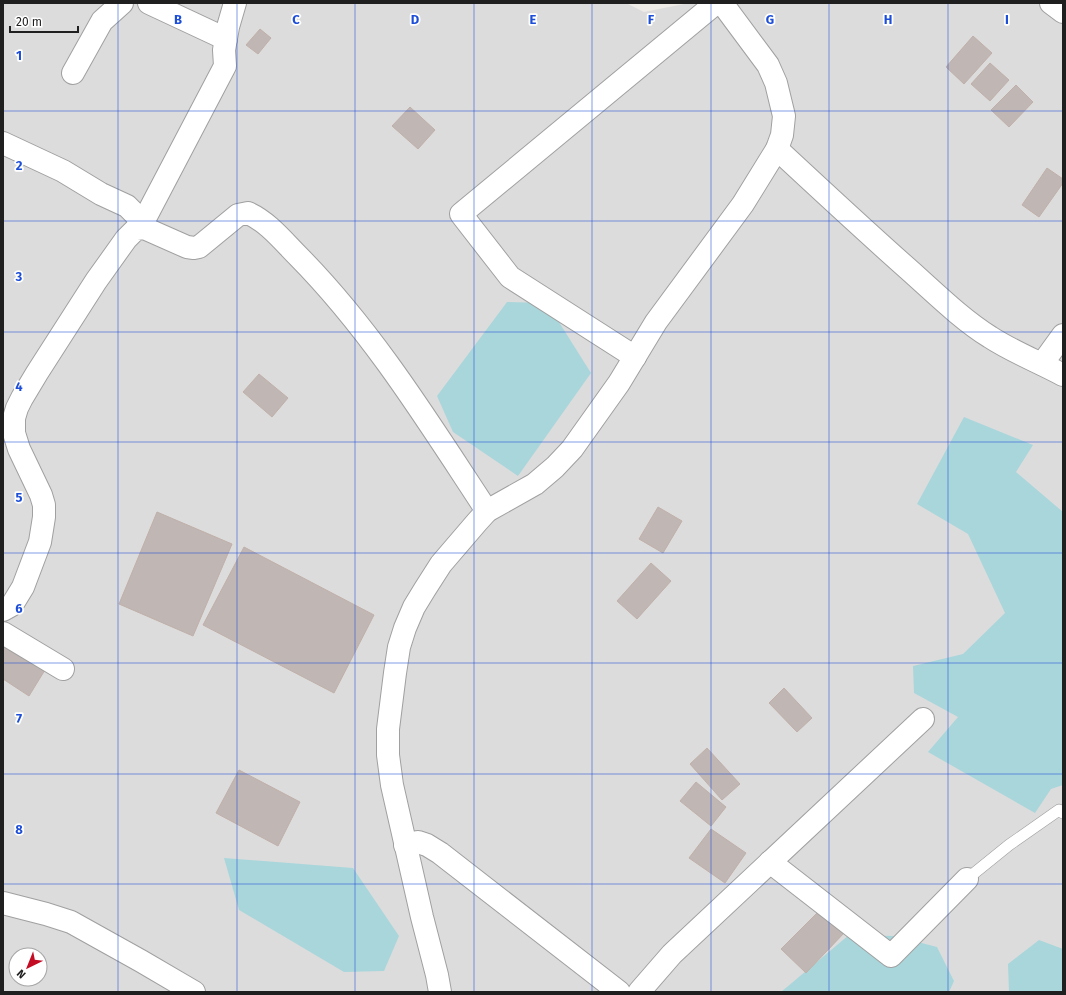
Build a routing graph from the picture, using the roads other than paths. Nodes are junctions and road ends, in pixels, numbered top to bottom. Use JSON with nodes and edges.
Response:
{"nodes":[{"id":1,"x":122,"y":3,"type":"edge"},
{"id":2,"x":149,"y":3,"type":"edge"},
{"id":3,"x":235,"y":3,"type":"edge"},
{"id":4,"x":716,"y":3,"type":"edge"},
{"id":5,"x":722,"y":3,"type":"edge"},
{"id":6,"x":1052,"y":3,"type":"edge"},
{"id":7,"x":1063,"y":12,"type":"edge"},
{"id":8,"x":226,"y":39,"type":"junction"},
{"id":9,"x":73,"y":73,"type":"dead end"},
{"id":10,"x":3,"y":143,"type":"edge"},
{"id":11,"x":777,"y":149,"type":"junction"},
{"id":12,"x":140,"y":228,"type":"junction"},
{"id":13,"x":1063,"y":335,"type":"edge"},
{"id":14,"x":635,"y":357,"type":"junction"},
{"id":15,"x":1042,"y":364,"type":"junction"},
{"id":16,"x":1063,"y":375,"type":"edge"},
{"id":17,"x":487,"y":511,"type":"junction"},
{"id":18,"x":3,"y":610,"type":"edge"},
{"id":19,"x":3,"y":633,"type":"edge"},
{"id":20,"x":63,"y":669,"type":"dead end"},
{"id":21,"x":923,"y":719,"type":"dead end"},
{"id":22,"x":1063,"y":813,"type":"edge"},
{"id":23,"x":405,"y":845,"type":"junction"},
{"id":24,"x":770,"y":862,"type":"junction"},
{"id":25,"x":967,"y":879,"type":"joint"},
{"id":26,"x":3,"y":903,"type":"edge"},
{"id":27,"x":194,"y":992,"type":"edge"},
{"id":28,"x":440,"y":992,"type":"edge"},
{"id":29,"x":619,"y":992,"type":"edge"},
{"id":30,"x":639,"y":992,"type":"edge"}],
"edges":[{"from":1,"to":9,"type":"street"},
{"from":2,"to":8,"type":"street"},
{"from":3,"to":8,"type":"street"},
{"from":4,"to":14,"type":"street"},
{"from":5,"to":11,"type":"street"},
{"from":6,"to":7,"type":"street"},
{"from":8,"to":12,"type":"street"},
{"from":10,"to":12,"type":"street"},
{"from":11,"to":14,"type":"street"},
{"from":11,"to":15,"type":"street"},
{"from":12,"to":17,"type":"street"},
{"from":12,"to":18,"type":"street"},
{"from":13,"to":15,"type":"street"},
{"from":14,"to":17,"type":"street"},
{"from":15,"to":16,"type":"street"},
{"from":17,"to":23,"type":"street"},
{"from":19,"to":20,"type":"street"},
{"from":21,"to":24,"type":"street"},
{"from":22,"to":25,"type":"lane"},
{"from":23,"to":28,"type":"street"},
{"from":23,"to":29,"type":"street"},
{"from":24,"to":25,"type":"street"},
{"from":24,"to":30,"type":"street"},
{"from":26,"to":27,"type":"street"}]}
